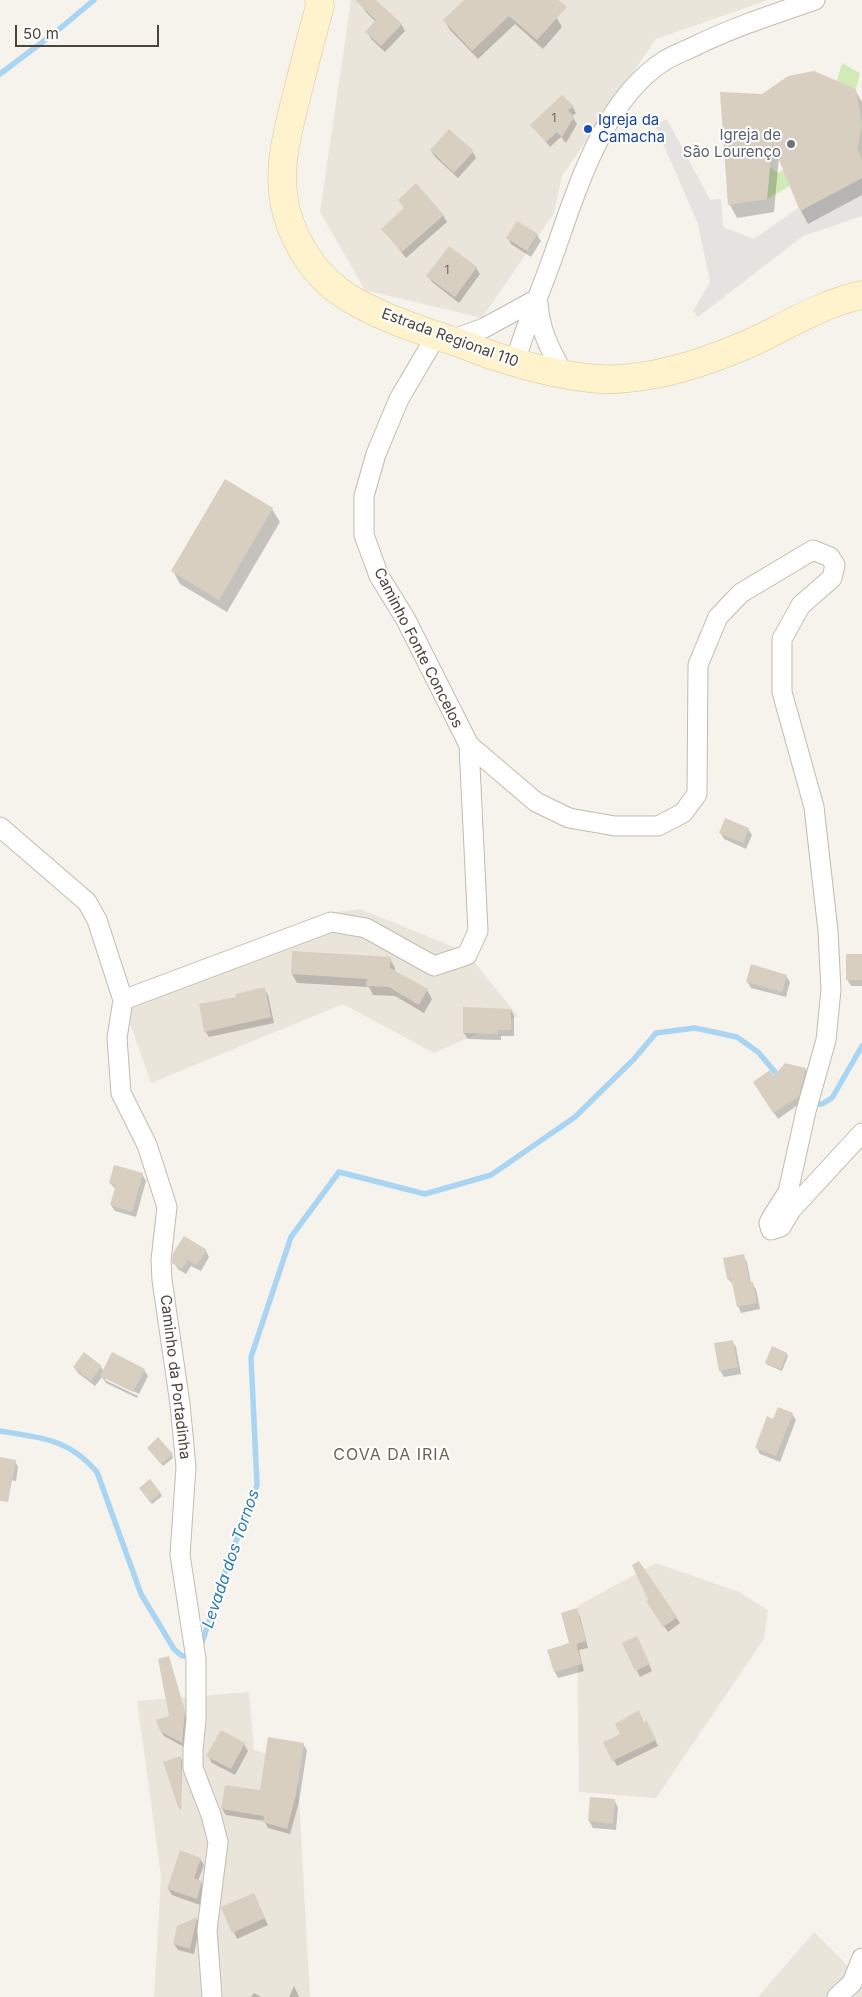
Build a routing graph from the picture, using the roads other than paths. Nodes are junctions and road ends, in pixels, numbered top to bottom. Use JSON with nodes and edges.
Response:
{"nodes":[{"id":1,"x":319,"y":0,"type":"edge"},
{"id":2,"x":815,"y":0,"type":"edge"},
{"id":3,"x":862,"y":295,"type":"edge"},
{"id":4,"x":537,"y":299,"type":"junction"},
{"id":5,"x":444,"y":338,"type":"junction"},
{"id":6,"x":516,"y":362,"type":"junction"},
{"id":7,"x":563,"y":374,"type":"junction"},
{"id":8,"x":469,"y":746,"type":"junction"},
{"id":9,"x":0,"y":828,"type":"edge"},
{"id":10,"x":123,"y":1000,"type":"junction"},
{"id":11,"x":862,"y":1133,"type":"edge"},
{"id":12,"x":862,"y":1958,"type":"edge"},
{"id":13,"x":212,"y":1997,"type":"edge"},
{"id":14,"x":837,"y":1997,"type":"edge"}],
"edges":[{"from":1,"to":5,"type":"main road","name":"Estrada Regional 110"},
{"from":2,"to":4,"type":"street"},
{"from":3,"to":7,"type":"main road","name":"Estrada Regional 110"},
{"from":4,"to":5,"type":"street"},
{"from":4,"to":6,"type":"street"},
{"from":4,"to":7,"type":"street"},
{"from":5,"to":6,"type":"main road","name":"Estrada Regional 110"},
{"from":5,"to":8,"type":"street","name":"Caminho Fonte Concelos"},
{"from":6,"to":7,"type":"main road","name":"Estrada Regional 110"},
{"from":8,"to":10,"type":"street","name":"Caminho Fonte Concelos"},
{"from":8,"to":11,"type":"street"},
{"from":9,"to":10,"type":"street"},
{"from":10,"to":13,"type":"street","name":"Caminho da Portadinha"},
{"from":12,"to":14,"type":"street"}]}
